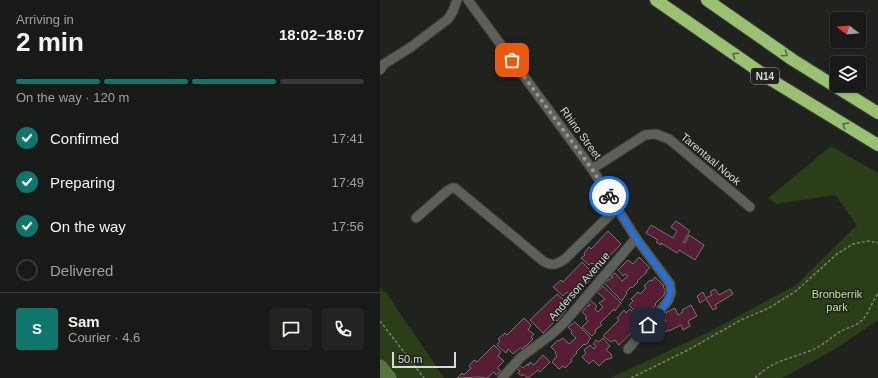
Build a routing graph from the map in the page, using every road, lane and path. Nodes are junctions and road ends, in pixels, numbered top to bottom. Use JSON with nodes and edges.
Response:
{"nodes":[{"id":1,"x":457,"y":0,"type":"edge"},
{"id":2,"x":468,"y":0,"type":"edge"},
{"id":3,"x":656,"y":0,"type":"edge"},
{"id":4,"x":707,"y":0,"type":"edge"},
{"id":5,"x":380,"y":70,"type":"edge"},
{"id":6,"x":878,"y":113,"type":"edge"},
{"id":7,"x":878,"y":146,"type":"edge"},
{"id":8,"x":592,"y":169,"type":"junction"},
{"id":9,"x":750,"y":207,"type":"dead end"},
{"id":10,"x":617,"y":208,"type":"junction"},
{"id":11,"x":416,"y":218,"type":"dead end"},
{"id":12,"x":636,"y":238,"type":"junction"},
{"id":13,"x":878,"y":243,"type":"edge"},
{"id":14,"x":878,"y":294,"type":"edge"},
{"id":15,"x":380,"y":320,"type":"edge"},
{"id":16,"x":628,"y":349,"type":"dead end"},
{"id":17,"x":424,"y":378,"type":"edge"},
{"id":18,"x":502,"y":378,"type":"edge"},
{"id":19,"x":631,"y":378,"type":"edge"},
{"id":20,"x":755,"y":378,"type":"edge"}],
"edges":[{"from":1,"to":5,"type":"street"},
{"from":2,"to":8,"type":"street","name":"Rhino Street"},
{"from":7,"to":3,"type":"highway","number":"N14","one_way":true},
{"from":4,"to":6,"type":"highway","number":"N14","one_way":true},
{"from":8,"to":9,"type":"street","name":"Tarentaal Nook"},
{"from":8,"to":10,"type":"street","name":"Rhino Street"},
{"from":10,"to":11,"type":"street"},
{"from":10,"to":12,"type":"street","name":"Rhino Street"},
{"from":12,"to":16,"type":"street","name":"Rhino Street"},
{"from":12,"to":18,"type":"street","name":"Anderson Avenue"},
{"from":13,"to":19,"type":"path"},
{"from":14,"to":20,"type":"path"},
{"from":15,"to":17,"type":"path"}]}
